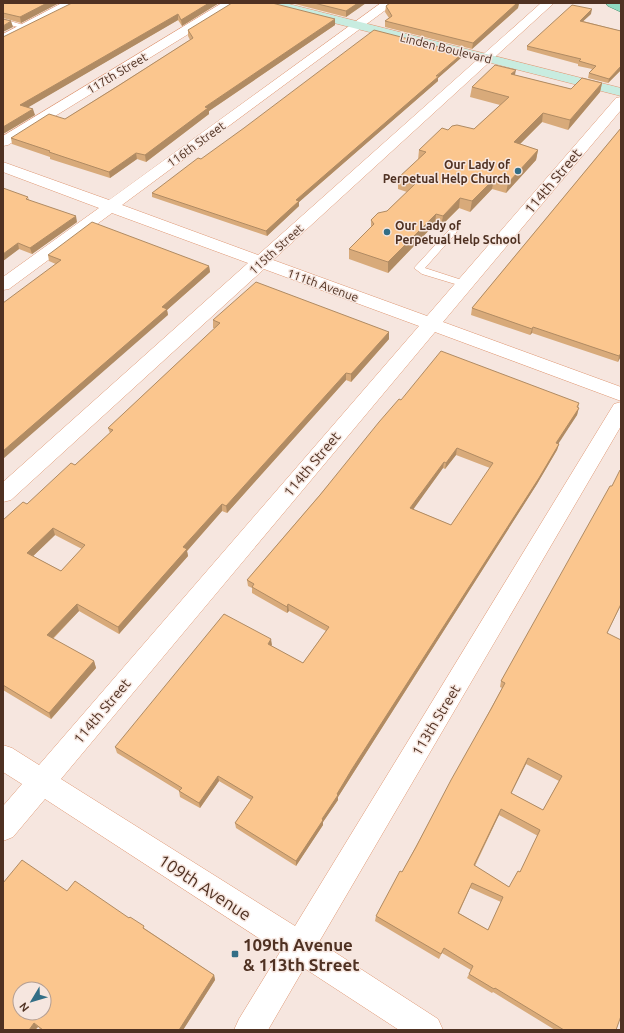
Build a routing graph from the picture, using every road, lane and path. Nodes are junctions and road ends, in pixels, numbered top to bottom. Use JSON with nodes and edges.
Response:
{"nodes":[{"id":1,"x":70,"y":3,"type":"edge"},
{"id":2,"x":230,"y":3,"type":"edge"},
{"id":3,"x":271,"y":3,"type":"edge"},
{"id":4,"x":389,"y":3,"type":"edge"},
{"id":5,"x":548,"y":3,"type":"edge"},
{"id":6,"x":612,"y":3,"type":"edge"},
{"id":7,"x":621,"y":8,"type":"edge"},
{"id":8,"x":3,"y":21,"type":"edge"},
{"id":9,"x":359,"y":25,"type":"junction"},
{"id":10,"x":25,"y":27,"type":"junction"},
{"id":11,"x":3,"y":39,"type":"edge"},
{"id":12,"x":487,"y":58,"type":"junction"},
{"id":13,"x":621,"y":92,"type":"edge"},
{"id":14,"x":621,"y":101,"type":"edge"},
{"id":15,"x":3,"y":142,"type":"edge"},
{"id":16,"x":3,"y":166,"type":"edge"},
{"id":17,"x":110,"y":206,"type":"junction"},
{"id":18,"x":453,"y":231,"type":"dead end"},
{"id":19,"x":262,"y":262,"type":"junction"},
{"id":20,"x":465,"y":284,"type":"junction"},
{"id":21,"x":3,"y":285,"type":"edge"},
{"id":22,"x":430,"y":325,"type":"junction"},
{"id":23,"x":621,"y":394,"type":"edge"},
{"id":24,"x":621,"y":409,"type":"edge"},
{"id":25,"x":3,"y":494,"type":"edge"},
{"id":26,"x":3,"y":758,"type":"edge"},
{"id":27,"x":42,"y":782,"type":"junction"},
{"id":28,"x":3,"y":828,"type":"edge"},
{"id":29,"x":300,"y":947,"type":"junction"},
{"id":30,"x":250,"y":1030,"type":"edge"},
{"id":31,"x":427,"y":1030,"type":"edge"}],
"edges":[{"from":1,"to":10,"type":"street"},
{"from":2,"to":15,"type":"street","name":"117th Street"},
{"from":3,"to":9,"type":"main road","name":"Linden Boulevard"},
{"from":4,"to":9,"type":"street","name":"116th Street"},
{"from":5,"to":12,"type":"street","name":"115th Street"},
{"from":6,"to":7,"type":"main road"},
{"from":8,"to":10,"type":"lane"},
{"from":9,"to":12,"type":"main road","name":"Linden Boulevard"},
{"from":9,"to":17,"type":"street","name":"116th Street"},
{"from":10,"to":11,"type":"street"},
{"from":12,"to":13,"type":"main road","name":"Linden Boulevard"},
{"from":12,"to":19,"type":"street","name":"115th Street"},
{"from":14,"to":20,"type":"street","name":"114th Street"},
{"from":16,"to":17,"type":"street","name":"111th Avenue"},
{"from":17,"to":19,"type":"street","name":"111th Avenue"},
{"from":17,"to":21,"type":"street","name":"116th Street"},
{"from":18,"to":20,"type":"lane"},
{"from":19,"to":22,"type":"street","name":"111th Avenue"},
{"from":19,"to":25,"type":"street","name":"115th Street"},
{"from":20,"to":22,"type":"street","name":"114th Street"},
{"from":22,"to":23,"type":"street","name":"111th Avenue"},
{"from":22,"to":27,"type":"street","name":"114th Street"},
{"from":24,"to":29,"type":"street","name":"113th Street"},
{"from":26,"to":27,"type":"street","name":"109th Avenue"},
{"from":27,"to":28,"type":"street","name":"114th Street"},
{"from":27,"to":29,"type":"street","name":"109th Avenue"},
{"from":29,"to":30,"type":"street","name":"113th Street"},
{"from":29,"to":31,"type":"street","name":"109th Avenue"}]}
